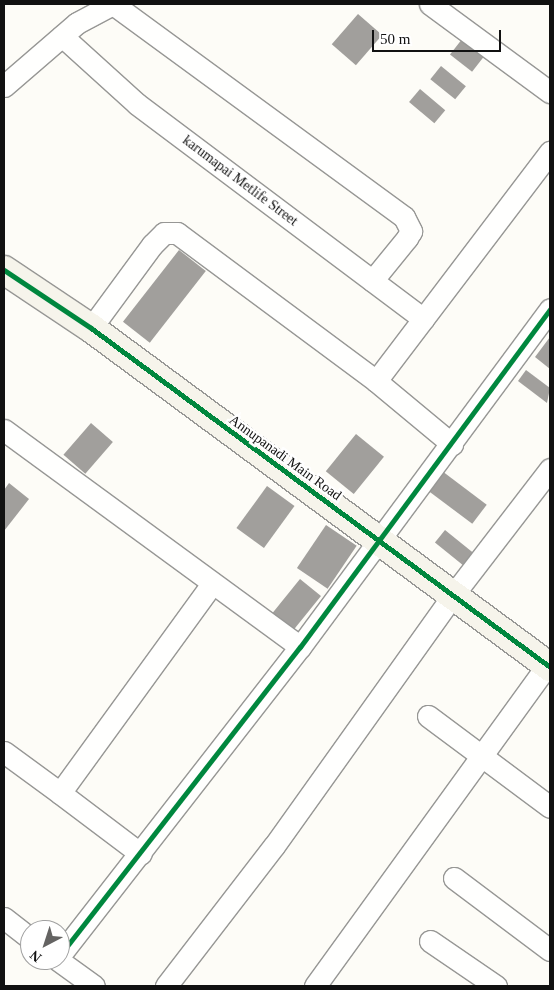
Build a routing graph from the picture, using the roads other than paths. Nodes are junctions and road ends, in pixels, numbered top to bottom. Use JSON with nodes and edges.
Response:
{"nodes":[{"id":1,"x":113,"y":4,"type":"edge"},
{"id":2,"x":430,"y":4,"type":"edge"},
{"id":3,"x":62,"y":36,"type":"junction"},
{"id":4,"x":4,"y":86,"type":"edge"},
{"id":5,"x":550,"y":92,"type":"edge"},
{"id":6,"x":550,"y":152,"type":"edge"},
{"id":7,"x":4,"y":270,"type":"edge"},
{"id":8,"x":372,"y":281,"type":"junction"},
{"id":9,"x":550,"y":309,"type":"edge"},
{"id":10,"x":422,"y":319,"type":"junction"},
{"id":11,"x":91,"y":328,"type":"junction"},
{"id":12,"x":376,"y":381,"type":"junction"},
{"id":13,"x":4,"y":430,"type":"edge"},
{"id":14,"x":452,"y":444,"type":"junction"},
{"id":15,"x":550,"y":469,"type":"edge"},
{"id":16,"x":377,"y":539,"type":"junction"},
{"id":17,"x":212,"y":584,"type":"junction"},
{"id":18,"x":453,"y":595,"type":"junction"},
{"id":19,"x":300,"y":647,"type":"junction"},
{"id":20,"x":549,"y":664,"type":"edge"},
{"id":21,"x":428,"y":716,"type":"dead end"},
{"id":22,"x":4,"y":752,"type":"edge"},
{"id":23,"x":482,"y":755,"type":"junction"},
{"id":24,"x":60,"y":793,"type":"junction"},
{"id":25,"x":550,"y":807,"type":"edge"},
{"id":26,"x":141,"y":854,"type":"junction"},
{"id":27,"x":454,"y":878,"type":"dead end"},
{"id":28,"x":4,"y":918,"type":"edge"},
{"id":29,"x":20,"y":930,"type":"edge"},
{"id":30,"x":430,"y":941,"type":"dead end"},
{"id":31,"x":70,"y":943,"type":"edge"},
{"id":32,"x":550,"y":950,"type":"edge"},
{"id":33,"x":70,"y":969,"type":"edge"},
{"id":34,"x":94,"y":986,"type":"edge"},
{"id":35,"x":166,"y":986,"type":"edge"},
{"id":36,"x":315,"y":986,"type":"edge"},
{"id":37,"x":496,"y":986,"type":"edge"}],
"edges":[{"from":1,"to":3,"type":"street"},
{"from":1,"to":8,"type":"street"},
{"from":2,"to":5,"type":"street"},
{"from":3,"to":4,"type":"street"},
{"from":3,"to":8,"type":"street","name":"karumapai Metlife Street"},
{"from":6,"to":10,"type":"street"},
{"from":7,"to":11,"type":"street","name":"Annupanadi Main Road"},
{"from":8,"to":10,"type":"street","name":"karumapai Metlife Street"},
{"from":9,"to":14,"type":"street"},
{"from":10,"to":12,"type":"street"},
{"from":11,"to":12,"type":"street"},
{"from":11,"to":16,"type":"street","name":"Annupanadi Main Road"},
{"from":12,"to":14,"type":"street"},
{"from":13,"to":17,"type":"street"},
{"from":14,"to":16,"type":"street"},
{"from":15,"to":18,"type":"street"},
{"from":16,"to":18,"type":"street","name":"Annupanadi Main Road"},
{"from":16,"to":19,"type":"street"},
{"from":17,"to":19,"type":"street"},
{"from":17,"to":24,"type":"street"},
{"from":18,"to":20,"type":"street","name":"Annupanadi Main Road"},
{"from":18,"to":35,"type":"street"},
{"from":19,"to":26,"type":"street"},
{"from":20,"to":23,"type":"street"},
{"from":21,"to":23,"type":"street"},
{"from":22,"to":24,"type":"street"},
{"from":23,"to":25,"type":"street"},
{"from":23,"to":36,"type":"street"},
{"from":24,"to":26,"type":"street"},
{"from":26,"to":31,"type":"street"},
{"from":27,"to":32,"type":"street"},
{"from":28,"to":29,"type":"street"},
{"from":30,"to":37,"type":"street"},
{"from":33,"to":34,"type":"street"}]}
